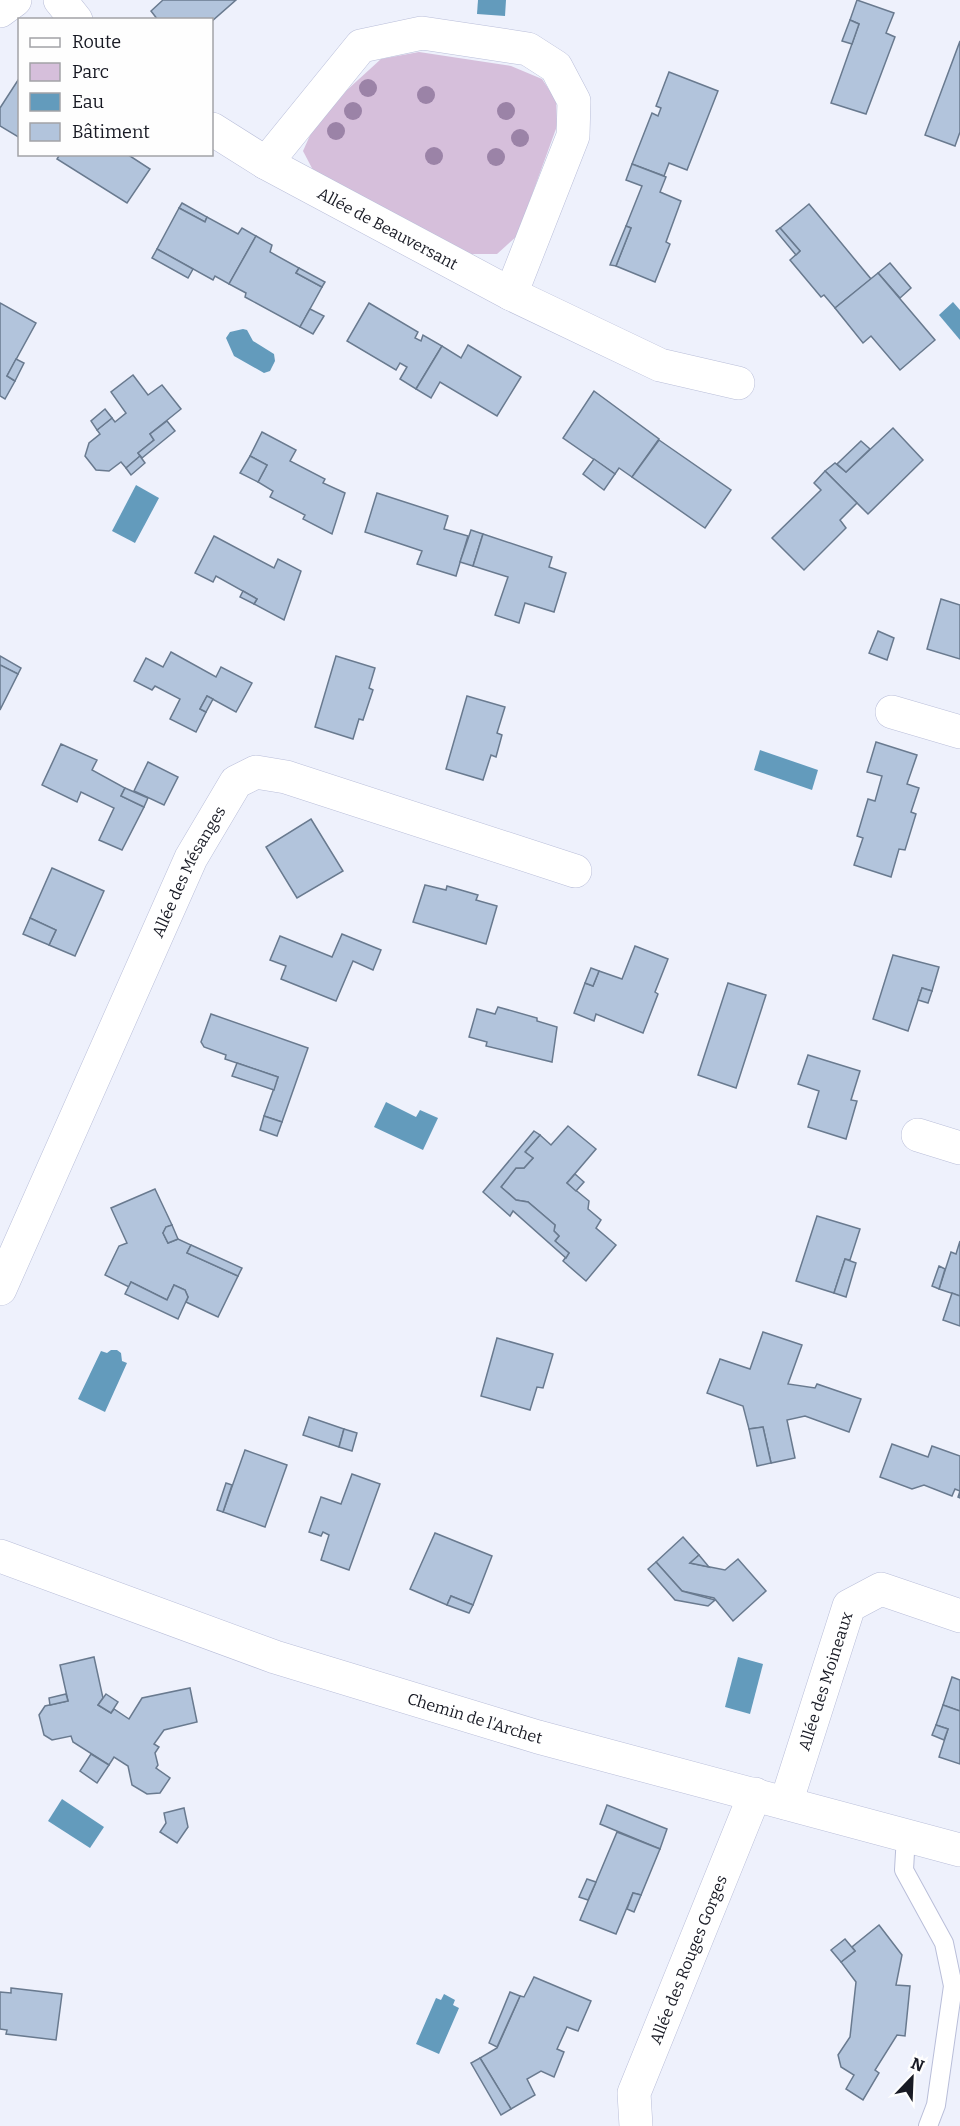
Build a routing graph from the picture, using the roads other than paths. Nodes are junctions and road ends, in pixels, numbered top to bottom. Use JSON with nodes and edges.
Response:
{"nodes":[{"id":1,"x":15,"y":0,"type":"edge"},
{"id":2,"x":60,"y":0,"type":"edge"},
{"id":3,"x":0,"y":11,"type":"edge"},
{"id":4,"x":74,"y":18,"type":"edge"},
{"id":5,"x":213,"y":130,"type":"edge"},
{"id":6,"x":266,"y":163,"type":"junction"},
{"id":7,"x":512,"y":294,"type":"junction"},
{"id":8,"x":738,"y":383,"type":"dead end"},
{"id":9,"x":892,"y":712,"type":"dead end"},
{"id":10,"x":960,"y":732,"type":"edge"},
{"id":11,"x":575,"y":871,"type":"dead end"},
{"id":12,"x":918,"y":1135,"type":"dead end"},
{"id":13,"x":960,"y":1148,"type":"edge"},
{"id":14,"x":0,"y":1289,"type":"edge"},
{"id":15,"x":3,"y":1567,"type":"edge"},
{"id":16,"x":960,"y":1616,"type":"edge"},
{"id":17,"x":755,"y":1794,"type":"junction"},
{"id":18,"x":786,"y":1803,"type":"junction"},
{"id":19,"x":906,"y":1835,"type":"junction"},
{"id":20,"x":960,"y":1850,"type":"edge"},
{"id":21,"x":636,"y":2126,"type":"edge"},
{"id":22,"x":928,"y":2126,"type":"edge"}],
"edges":[{"from":1,"to":3,"type":"street"},
{"from":2,"to":4,"type":"street"},
{"from":5,"to":6,"type":"street","name":"Allée de Beauversant"},
{"from":6,"to":7,"type":"street","name":"Allée de Beauversant"},
{"from":6,"to":7,"type":"street"},
{"from":7,"to":8,"type":"street","name":"Allée de Beauversant"},
{"from":9,"to":10,"type":"street"},
{"from":11,"to":14,"type":"street","name":"Allée des Mésanges"},
{"from":12,"to":13,"type":"street"},
{"from":15,"to":17,"type":"street","name":"Chemin de l'Archet"},
{"from":16,"to":18,"type":"street","name":"Allée des Moineaux"},
{"from":17,"to":18,"type":"street","name":"Chemin de l'Archet"},
{"from":17,"to":21,"type":"street","name":"Allée des Rouges Gorges"},
{"from":18,"to":19,"type":"street","name":"Chemin de l'Archet"},
{"from":19,"to":20,"type":"street","name":"Chemin de l'Archet"},
{"from":19,"to":22,"type":"lane"}]}
